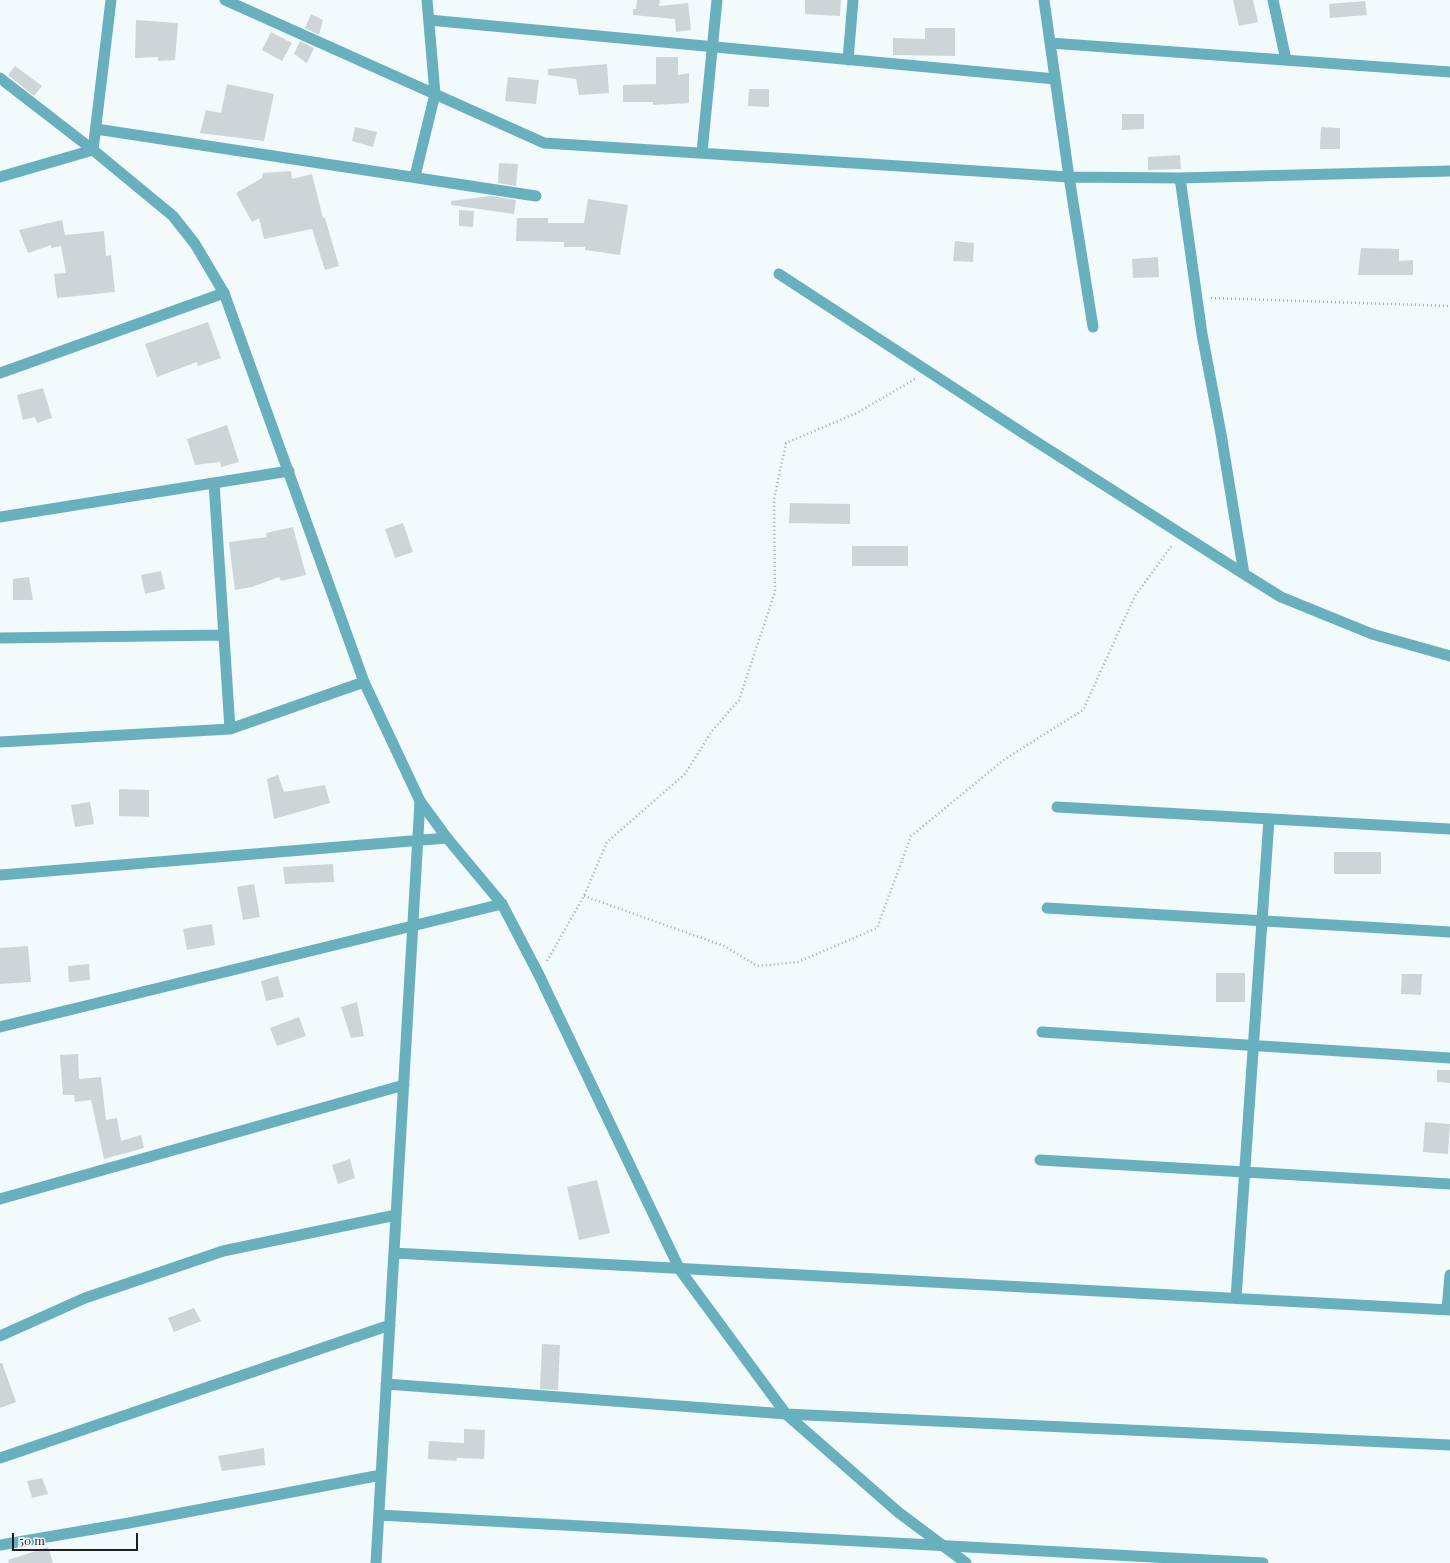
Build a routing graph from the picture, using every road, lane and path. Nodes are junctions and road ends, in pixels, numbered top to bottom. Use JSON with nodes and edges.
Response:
{"nodes":[{"id":1,"x":111,"y":0,"type":"edge"},
{"id":2,"x":225,"y":0,"type":"edge"},
{"id":3,"x":428,"y":0,"type":"edge"},
{"id":4,"x":717,"y":0,"type":"edge"},
{"id":5,"x":853,"y":0,"type":"edge"},
{"id":6,"x":1044,"y":0,"type":"edge"},
{"id":7,"x":1273,"y":0,"type":"edge"},
{"id":8,"x":429,"y":20,"type":"junction"},
{"id":9,"x":1050,"y":43,"type":"junction"},
{"id":10,"x":712,"y":47,"type":"junction"},
{"id":11,"x":848,"y":60,"type":"junction"},
{"id":12,"x":1286,"y":60,"type":"junction"},
{"id":13,"x":1450,"y":72,"type":"edge"},
{"id":14,"x":0,"y":78,"type":"edge"},
{"id":15,"x":1055,"y":79,"type":"junction"},
{"id":16,"x":434,"y":94,"type":"junction"},
{"id":17,"x":96,"y":128,"type":"junction"},
{"id":18,"x":93,"y":150,"type":"junction"},
{"id":19,"x":702,"y":152,"type":"junction"},
{"id":20,"x":1450,"y":172,"type":"edge"},
{"id":21,"x":415,"y":176,"type":"junction"},
{"id":22,"x":0,"y":177,"type":"edge"},
{"id":23,"x":1069,"y":177,"type":"junction"},
{"id":24,"x":1180,"y":178,"type":"junction"},
{"id":25,"x":536,"y":196,"type":"dead end"},
{"id":26,"x":779,"y":274,"type":"dead end"},
{"id":27,"x":224,"y":293,"type":"junction"},
{"id":28,"x":1196,"y":297,"type":"junction"},
{"id":29,"x":1450,"y":306,"type":"edge"},
{"id":30,"x":1093,"y":327,"type":"dead end"},
{"id":31,"x":928,"y":371,"type":"junction"},
{"id":32,"x":0,"y":373,"type":"edge"},
{"id":33,"x":289,"y":471,"type":"junction"},
{"id":34,"x":214,"y":483,"type":"junction"},
{"id":35,"x":0,"y":517,"type":"edge"},
{"id":36,"x":1181,"y":534,"type":"junction"},
{"id":37,"x":1244,"y":574,"type":"junction"},
{"id":38,"x":224,"y":635,"type":"junction"},
{"id":39,"x":0,"y":638,"type":"edge"},
{"id":40,"x":1450,"y":656,"type":"edge"},
{"id":41,"x":364,"y":682,"type":"junction"},
{"id":42,"x":230,"y":729,"type":"junction"},
{"id":43,"x":0,"y":742,"type":"edge"},
{"id":44,"x":420,"y":801,"type":"junction"},
{"id":45,"x":1057,"y":807,"type":"dead end"},
{"id":46,"x":1269,"y":819,"type":"junction"},
{"id":47,"x":1450,"y":829,"type":"edge"},
{"id":48,"x":447,"y":838,"type":"junction"},
{"id":49,"x":418,"y":840,"type":"junction"},
{"id":50,"x":0,"y":875,"type":"edge"},
{"id":51,"x":584,"y":896,"type":"junction"},
{"id":52,"x":502,"y":904,"type":"junction"},
{"id":53,"x":1047,"y":908,"type":"dead end"},
{"id":54,"x":1262,"y":921,"type":"junction"},
{"id":55,"x":413,"y":925,"type":"junction"},
{"id":56,"x":1450,"y":932,"type":"edge"},
{"id":57,"x":539,"y":975,"type":"junction"},
{"id":58,"x":0,"y":1026,"type":"edge"},
{"id":59,"x":1042,"y":1032,"type":"dead end"},
{"id":60,"x":1253,"y":1046,"type":"junction"},
{"id":61,"x":1450,"y":1058,"type":"edge"},
{"id":62,"x":404,"y":1085,"type":"junction"},
{"id":63,"x":1040,"y":1160,"type":"dead end"},
{"id":64,"x":1244,"y":1172,"type":"junction"},
{"id":65,"x":1450,"y":1184,"type":"edge"},
{"id":66,"x":0,"y":1200,"type":"edge"},
{"id":67,"x":396,"y":1215,"type":"junction"},
{"id":68,"x":394,"y":1253,"type":"junction"},
{"id":69,"x":680,"y":1270,"type":"junction"},
{"id":70,"x":1450,"y":1275,"type":"edge"},
{"id":71,"x":1236,"y":1298,"type":"junction"},
{"id":72,"x":1449,"y":1310,"type":"edge"},
{"id":73,"x":390,"y":1325,"type":"junction"},
{"id":74,"x":0,"y":1336,"type":"edge"},
{"id":75,"x":386,"y":1384,"type":"junction"},
{"id":76,"x":786,"y":1414,"type":"junction"},
{"id":77,"x":1450,"y":1445,"type":"edge"},
{"id":78,"x":0,"y":1458,"type":"edge"},
{"id":79,"x":381,"y":1475,"type":"junction"},
{"id":80,"x":379,"y":1515,"type":"junction"},
{"id":81,"x":0,"y":1545,"type":"edge"},
{"id":82,"x":942,"y":1545,"type":"junction"},
{"id":83,"x":376,"y":1563,"type":"edge"},
{"id":84,"x":966,"y":1563,"type":"edge"},
{"id":85,"x":1263,"y":1563,"type":"edge"}],
"edges":[{"from":1,"to":17,"type":"street"},
{"from":2,"to":16,"type":"street"},
{"from":3,"to":8,"type":"street"},
{"from":4,"to":10,"type":"street"},
{"from":5,"to":11,"type":"street"},
{"from":6,"to":9,"type":"street"},
{"from":7,"to":12,"type":"street"},
{"from":8,"to":10,"type":"street"},
{"from":8,"to":16,"type":"street"},
{"from":9,"to":12,"type":"street"},
{"from":9,"to":15,"type":"street"},
{"from":10,"to":11,"type":"street"},
{"from":10,"to":19,"type":"street"},
{"from":11,"to":15,"type":"street"},
{"from":12,"to":13,"type":"street"},
{"from":14,"to":18,"type":"street"},
{"from":15,"to":23,"type":"street"},
{"from":16,"to":19,"type":"street"},
{"from":16,"to":21,"type":"street"},
{"from":17,"to":18,"type":"street"},
{"from":17,"to":21,"type":"street"},
{"from":18,"to":22,"type":"street"},
{"from":18,"to":27,"type":"street"},
{"from":19,"to":23,"type":"street"},
{"from":20,"to":24,"type":"street"},
{"from":21,"to":25,"type":"street"},
{"from":23,"to":24,"type":"street"},
{"from":23,"to":30,"type":"street"},
{"from":24,"to":28,"type":"street"},
{"from":26,"to":31,"type":"street"},
{"from":27,"to":32,"type":"street"},
{"from":27,"to":33,"type":"street"},
{"from":28,"to":29,"type":"path"},
{"from":28,"to":37,"type":"street"},
{"from":31,"to":36,"type":"street"},
{"from":31,"to":51,"type":"path"},
{"from":33,"to":34,"type":"street"},
{"from":33,"to":41,"type":"street"},
{"from":34,"to":35,"type":"street"},
{"from":34,"to":38,"type":"street"},
{"from":36,"to":37,"type":"street"},
{"from":36,"to":51,"type":"path"},
{"from":37,"to":40,"type":"street"},
{"from":38,"to":39,"type":"street"},
{"from":38,"to":42,"type":"street"},
{"from":41,"to":42,"type":"street"},
{"from":41,"to":44,"type":"street"},
{"from":42,"to":43,"type":"street"},
{"from":44,"to":48,"type":"street"},
{"from":44,"to":49,"type":"street"},
{"from":45,"to":46,"type":"street"},
{"from":46,"to":47,"type":"street"},
{"from":46,"to":54,"type":"street"},
{"from":48,"to":49,"type":"street"},
{"from":48,"to":52,"type":"street"},
{"from":49,"to":50,"type":"street"},
{"from":49,"to":55,"type":"street"},
{"from":51,"to":57,"type":"path"},
{"from":52,"to":55,"type":"street"},
{"from":52,"to":57,"type":"street"},
{"from":53,"to":54,"type":"street"},
{"from":54,"to":56,"type":"street"},
{"from":54,"to":60,"type":"street"},
{"from":55,"to":58,"type":"street"},
{"from":55,"to":62,"type":"street"},
{"from":57,"to":69,"type":"street"},
{"from":59,"to":60,"type":"street"},
{"from":60,"to":61,"type":"street"},
{"from":60,"to":64,"type":"street"},
{"from":62,"to":66,"type":"street"},
{"from":62,"to":67,"type":"street"},
{"from":63,"to":64,"type":"street"},
{"from":64,"to":65,"type":"street"},
{"from":64,"to":71,"type":"street"},
{"from":67,"to":68,"type":"street"},
{"from":67,"to":74,"type":"street"},
{"from":68,"to":69,"type":"street"},
{"from":68,"to":73,"type":"street"},
{"from":69,"to":71,"type":"street"},
{"from":69,"to":76,"type":"street"},
{"from":70,"to":72,"type":"street"},
{"from":71,"to":72,"type":"street"},
{"from":73,"to":75,"type":"street"},
{"from":73,"to":78,"type":"street"},
{"from":75,"to":76,"type":"street"},
{"from":75,"to":79,"type":"street"},
{"from":76,"to":77,"type":"street"},
{"from":76,"to":82,"type":"street"},
{"from":79,"to":80,"type":"street"},
{"from":79,"to":81,"type":"street"},
{"from":80,"to":82,"type":"street"},
{"from":80,"to":83,"type":"street"},
{"from":82,"to":84,"type":"street"},
{"from":82,"to":85,"type":"street"}]}
